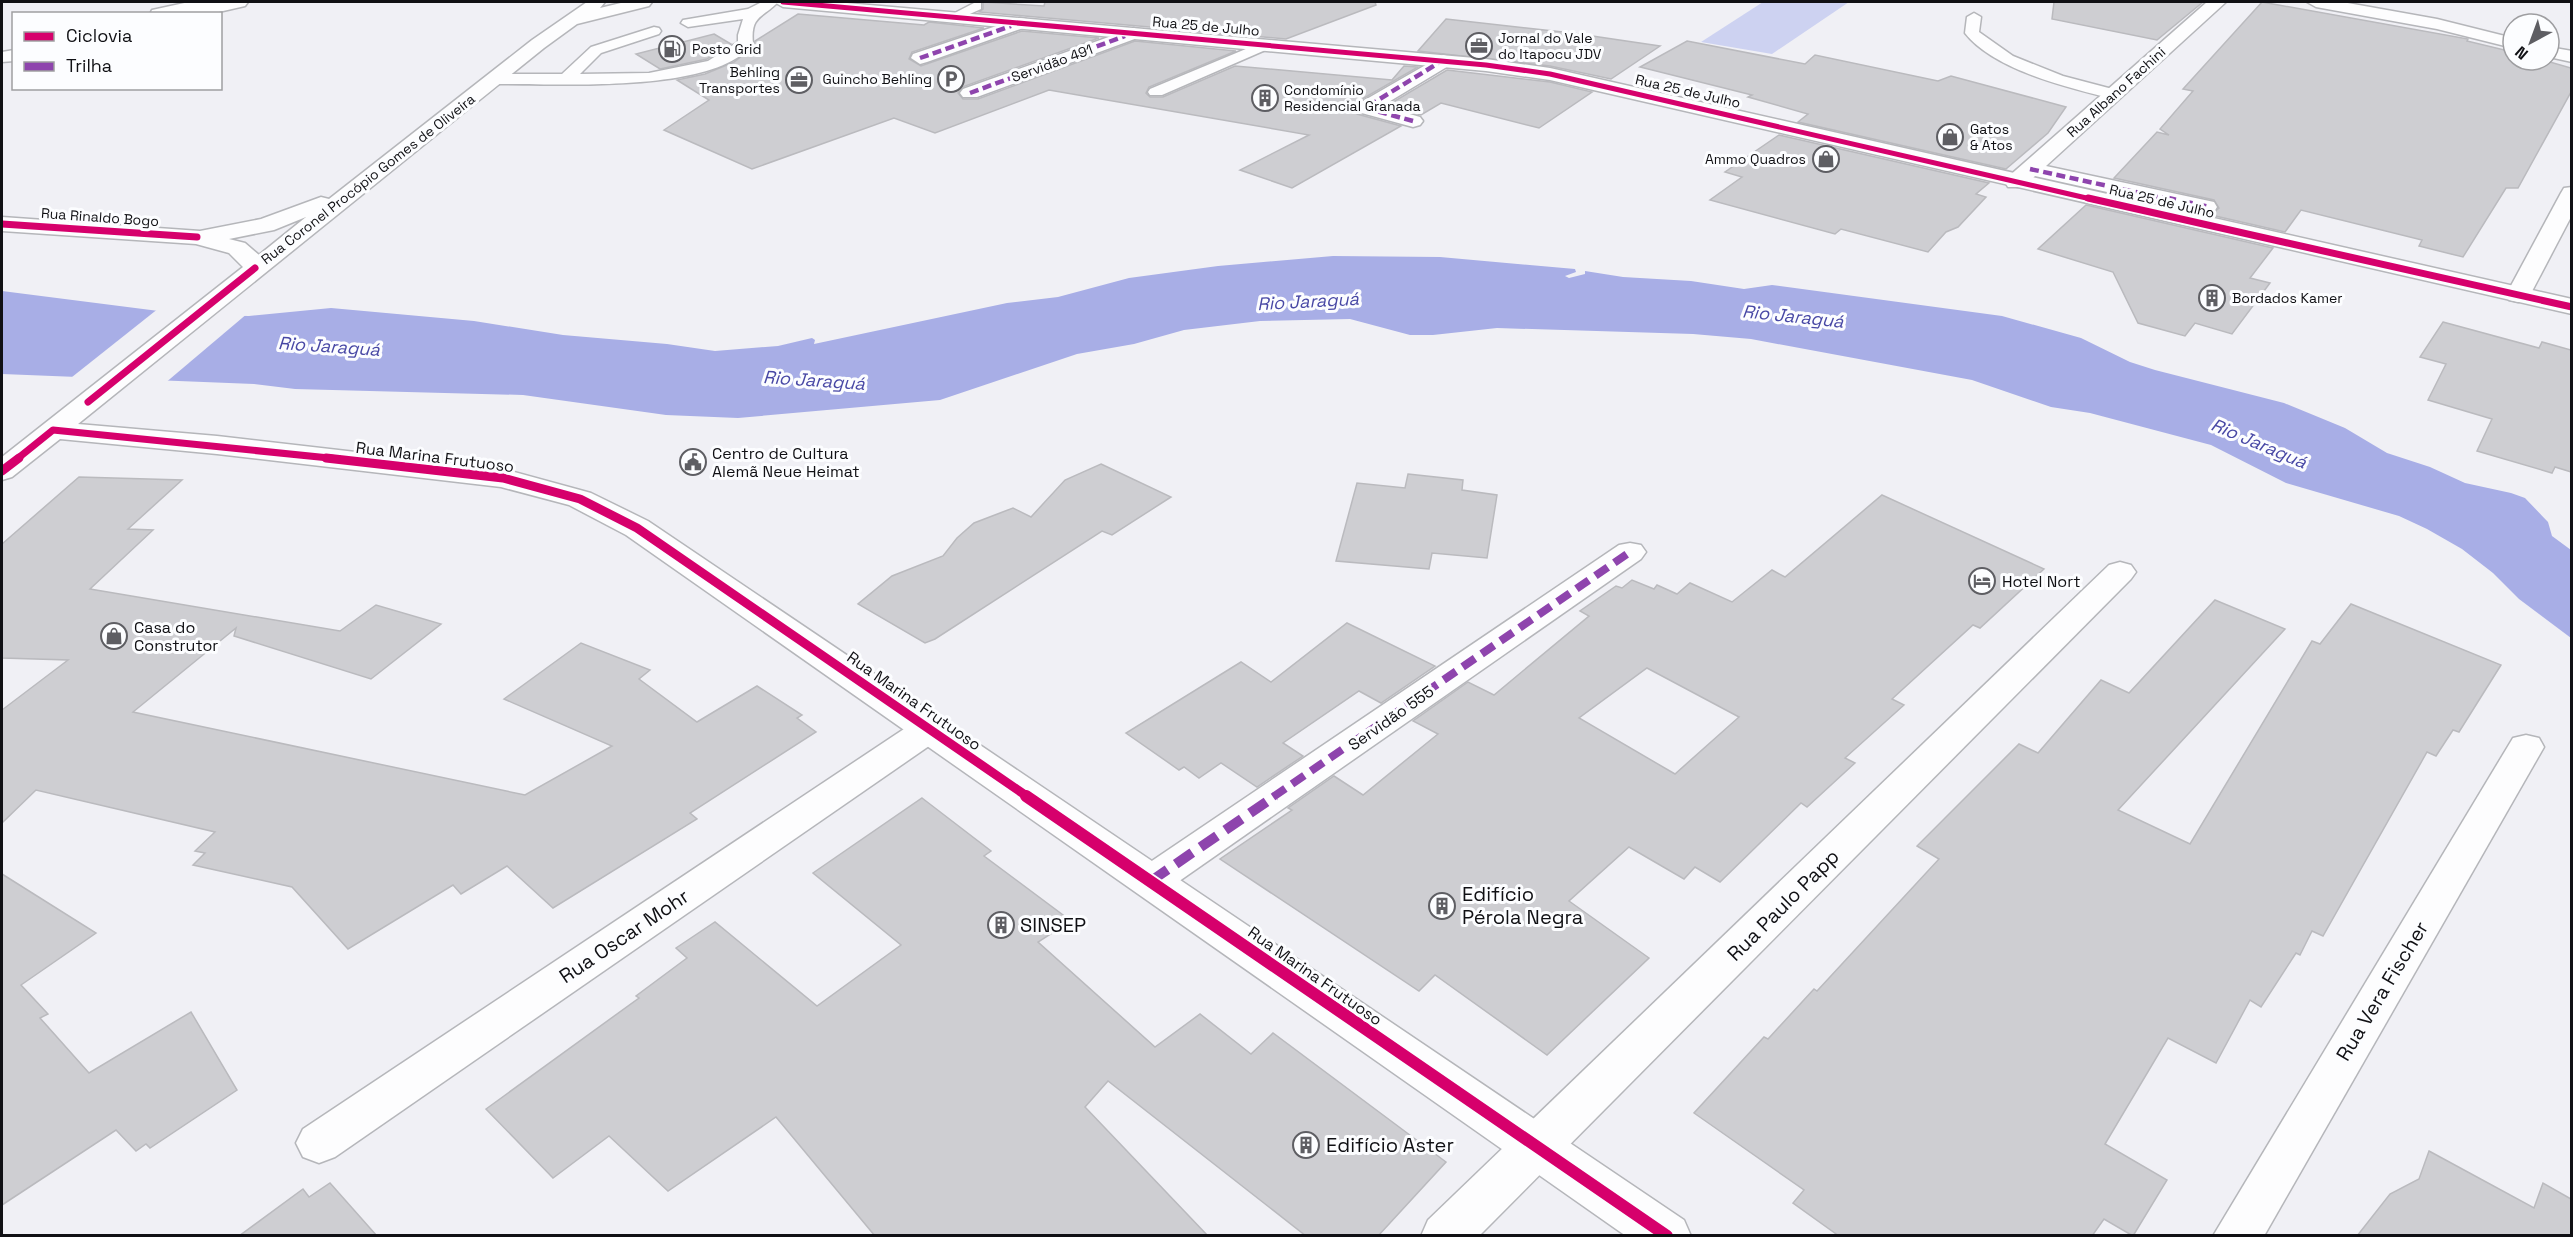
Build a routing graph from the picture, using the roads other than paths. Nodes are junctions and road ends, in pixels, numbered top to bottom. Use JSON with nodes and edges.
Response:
{"nodes":[{"id":1,"x":209,"y":2,"type":"edge"},
{"id":2,"x":239,"y":2,"type":"edge"},
{"id":3,"x":597,"y":2,"type":"edge"},
{"id":4,"x":644,"y":2,"type":"edge"},
{"id":5,"x":771,"y":2,"type":"edge"},
{"id":6,"x":783,"y":2,"type":"edge"},
{"id":7,"x":2217,"y":2,"type":"edge"},
{"id":8,"x":2316,"y":2,"type":"edge"},
{"id":9,"x":556,"y":5,"type":"dead end"},
{"id":10,"x":976,"y":6,"type":"dead end"},
{"id":11,"x":166,"y":12,"type":"edge"},
{"id":12,"x":196,"y":12,"type":"edge"},
{"id":13,"x":752,"y":13,"type":"junction"},
{"id":14,"x":954,"y":17,"type":"junction"},
{"id":15,"x":1974,"y":17,"type":"dead end"},
{"id":16,"x":569,"y":22,"type":"junction"},
{"id":17,"x":688,"y":23,"type":"dead end"},
{"id":18,"x":1020,"y":23,"type":"junction"},
{"id":19,"x":654,"y":31,"type":"dead end"},
{"id":20,"x":1134,"y":33,"type":"junction"},
{"id":21,"x":2501,"y":40,"type":"edge"},
{"id":22,"x":538,"y":44,"type":"junction"},
{"id":23,"x":1264,"y":45,"type":"junction"},
{"id":24,"x":920,"y":58,"type":"dead end"},
{"id":25,"x":1443,"y":61,"type":"junction"},
{"id":26,"x":494,"y":79,"type":"junction"},
{"id":27,"x":564,"y":80,"type":"junction"},
{"id":28,"x":1156,"y":92,"type":"dead end"},
{"id":29,"x":970,"y":93,"type":"dead end"},
{"id":30,"x":2114,"y":94,"type":"junction"},
{"id":31,"x":1413,"y":121,"type":"dead end"},
{"id":32,"x":2023,"y":176,"type":"junction"},
{"id":33,"x":2571,"y":193,"type":"edge"},
{"id":34,"x":348,"y":194,"type":"junction"},
{"id":35,"x":2206,"y":207,"type":"dead end"},
{"id":36,"x":2,"y":224,"type":"edge"},
{"id":37,"x":196,"y":237,"type":"junction"},
{"id":38,"x":245,"y":276,"type":"junction"},
{"id":39,"x":2518,"y":295,"type":"junction"},
{"id":40,"x":2571,"y":307,"type":"edge"},
{"id":41,"x":53,"y":430,"type":"junction"},
{"id":42,"x":2,"y":471,"type":"edge"},
{"id":43,"x":1630,"y":552,"type":"dead end"},
{"id":44,"x":2120,"y":572,"type":"dead end"},
{"id":45,"x":929,"y":729,"type":"junction"},
{"id":46,"x":2526,"y":747,"type":"dead end"},
{"id":47,"x":1151,"y":881,"type":"junction"},
{"id":48,"x":319,"y":1143,"type":"dead end"},
{"id":49,"x":1538,"y":1147,"type":"junction"},
{"id":50,"x":1445,"y":1236,"type":"edge"},
{"id":51,"x":1667,"y":1236,"type":"edge"},
{"id":52,"x":2237,"y":1236,"type":"edge"}],
"edges":[{"from":1,"to":11,"type":"street"},
{"from":2,"to":12,"type":"street"},
{"from":3,"to":16,"type":"street","name":"Rua Coronel Procópio Gomes de Oliveira"},
{"from":4,"to":16,"type":"street"},
{"from":5,"to":13,"type":"lane"},
{"from":6,"to":14,"type":"street","name":"Rua 25 de Julho"},
{"from":7,"to":30,"type":"street","name":"Rua Albano Fachini"},
{"from":8,"to":21,"type":"street"},
{"from":9,"to":22,"type":"street","name":"Rua Coronel Procópio Gomes de Oliveira"},
{"from":10,"to":14,"type":"lane"},
{"from":13,"to":17,"type":"lane"},
{"from":13,"to":27,"type":"lane"},
{"from":14,"to":18,"type":"street","name":"Rua 25 de Julho"},
{"from":15,"to":30,"type":"lane"},
{"from":16,"to":22,"type":"street","name":"Rua Coronel Procópio Gomes de Oliveira"},
{"from":18,"to":20,"type":"street","name":"Rua 25 de Julho"},
{"from":18,"to":24,"type":"street"},
{"from":19,"to":27,"type":"lane"},
{"from":20,"to":23,"type":"street","name":"Rua 25 de Julho"},
{"from":20,"to":29,"type":"street","name":"Servidão 491"},
{"from":22,"to":26,"type":"street","name":"Rua Coronel Procópio Gomes de Oliveira"},
{"from":23,"to":25,"type":"street","name":"Rua 25 de Julho"},
{"from":23,"to":28,"type":"lane"},
{"from":25,"to":31,"type":"street"},
{"from":25,"to":32,"type":"street","name":"Rua 25 de Julho"},
{"from":26,"to":27,"type":"lane"},
{"from":26,"to":34,"type":"street","name":"Rua Coronel Procópio Gomes de Oliveira"},
{"from":30,"to":32,"type":"street","name":"Rua Albano Fachini"},
{"from":32,"to":35,"type":"street"},
{"from":32,"to":39,"type":"street","name":"Rua 25 de Julho"},
{"from":33,"to":39,"type":"street"},
{"from":34,"to":37,"type":"street","name":"Rua Rinaldo Bogo"},
{"from":34,"to":38,"type":"street","name":"Rua Coronel Procópio Gomes de Oliveira"},
{"from":36,"to":37,"type":"street","name":"Rua Rinaldo Bogo"},
{"from":37,"to":38,"type":"street","name":"Rua Rinaldo Bogo"},
{"from":38,"to":41,"type":"street","name":"Rua Coronel Procópio Gomes de Oliveira"},
{"from":39,"to":40,"type":"street","name":"Rua 25 de Julho"},
{"from":41,"to":42,"type":"street","name":"Rua Coronel Procópio Gomes de Oliveira"},
{"from":41,"to":45,"type":"street","name":"Rua Marina Frutuoso"},
{"from":43,"to":47,"type":"street","name":"Servidão 555"},
{"from":44,"to":49,"type":"street","name":"Rua Paulo Papp"},
{"from":45,"to":47,"type":"street","name":"Rua Marina Frutuoso"},
{"from":45,"to":48,"type":"street","name":"Rua Oscar Mohr"},
{"from":46,"to":52,"type":"street","name":"Rua Vera Fischer"},
{"from":47,"to":49,"type":"street","name":"Rua Marina Frutuoso"},
{"from":49,"to":50,"type":"street","name":"Rua Paulo Papp"},
{"from":49,"to":51,"type":"street","name":"Rua Marina Frutuoso"}]}
